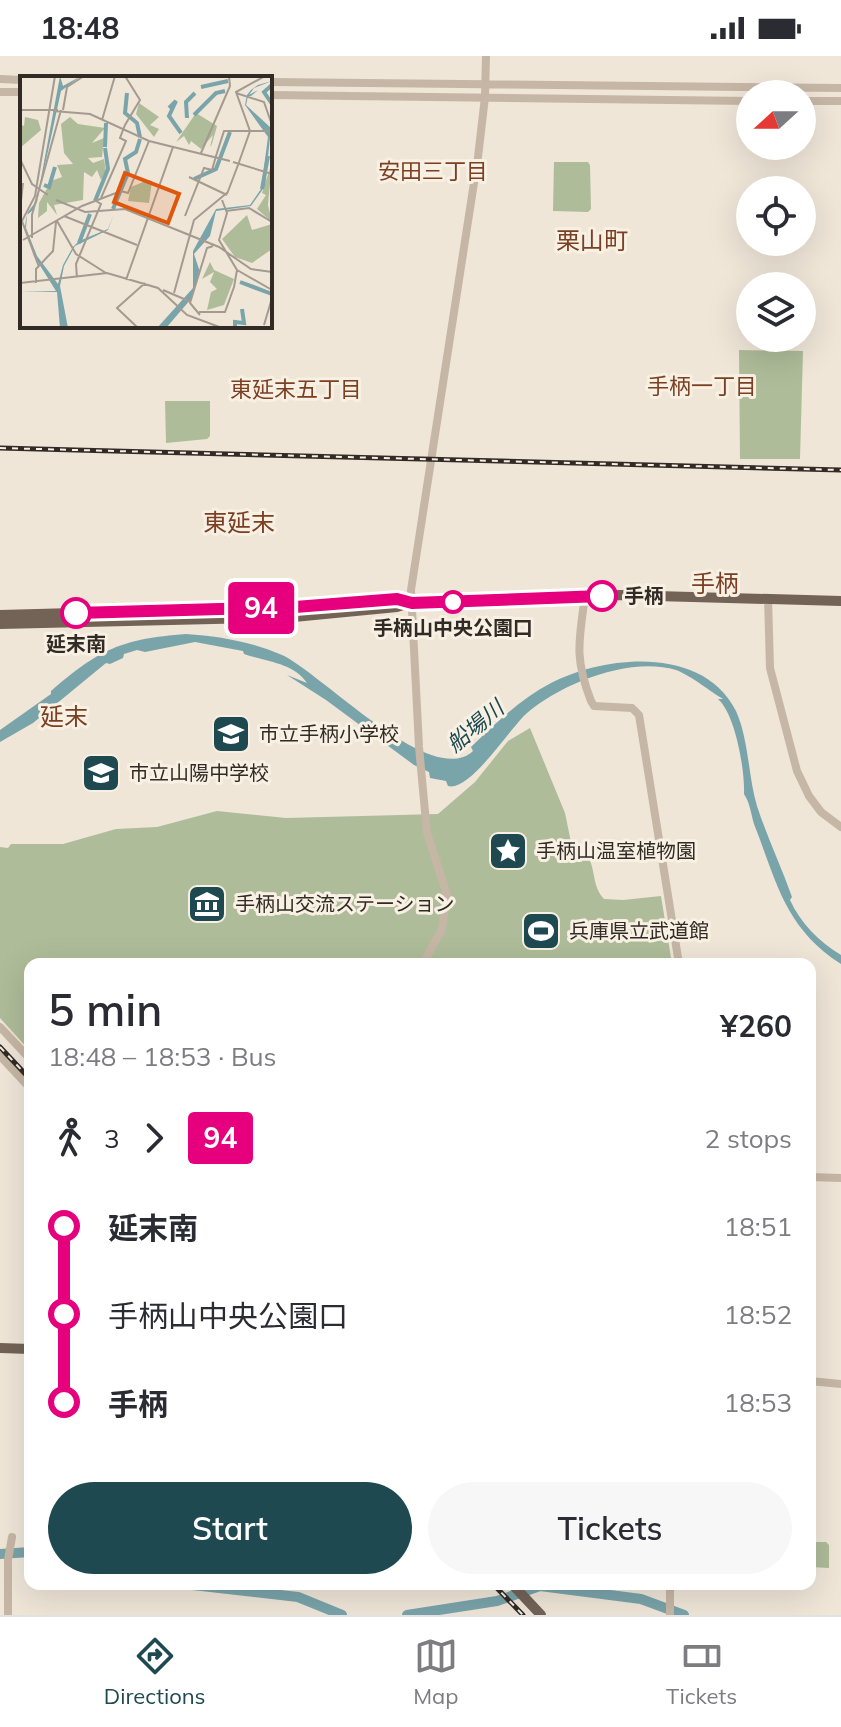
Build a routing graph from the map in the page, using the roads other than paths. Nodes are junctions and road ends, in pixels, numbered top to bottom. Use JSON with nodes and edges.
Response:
{"nodes":[{"id":1,"x":486,"y":56,"type":"edge"},
{"id":2,"x":0,"y":79,"type":"edge"},
{"id":3,"x":20,"y":80,"type":"edge"},
{"id":4,"x":272,"y":82,"type":"edge"},
{"id":5,"x":485,"y":84,"type":"junction"},
{"id":6,"x":841,"y":88,"type":"edge"},
{"id":7,"x":272,"y":95,"type":"edge"},
{"id":8,"x":485,"y":97,"type":"junction"},
{"id":9,"x":736,"y":101,"type":"edge"},
{"id":10,"x":816,"y":101,"type":"edge"},
{"id":11,"x":841,"y":101,"type":"edge"},
{"id":12,"x":585,"y":596,"type":"junction"},
{"id":13,"x":768,"y":598,"type":"junction"},
{"id":14,"x":841,"y":601,"type":"edge"},
{"id":15,"x":412,"y":603,"type":"junction"},
{"id":16,"x":0,"y":615,"type":"edge"},
{"id":17,"x":0,"y":624,"type":"edge"},
{"id":18,"x":841,"y":827,"type":"edge"},
{"id":19,"x":426,"y":958,"type":"edge"},
{"id":20,"x":678,"y":958,"type":"edge"},
{"id":21,"x":0,"y":1027,"type":"edge"},
{"id":22,"x":24,"y":1053,"type":"edge"},
{"id":23,"x":0,"y":1056,"type":"edge"},
{"id":24,"x":24,"y":1082,"type":"edge"},
{"id":25,"x":816,"y":1177,"type":"edge"},
{"id":26,"x":841,"y":1178,"type":"edge"},
{"id":27,"x":0,"y":1348,"type":"edge"},
{"id":28,"x":24,"y":1349,"type":"edge"},
{"id":29,"x":816,"y":1382,"type":"edge"},
{"id":30,"x":841,"y":1384,"type":"edge"},
{"id":31,"x":12,"y":1537,"type":"dead end"},
{"id":32,"x":517,"y":1590,"type":"edge"},
{"id":33,"x":670,"y":1590,"type":"edge"},
{"id":34,"x":8,"y":1615,"type":"edge"},
{"id":35,"x":541,"y":1615,"type":"edge"},
{"id":36,"x":670,"y":1615,"type":"edge"}],
"edges":[{"from":1,"to":5,"type":"street"},
{"from":2,"to":3,"type":"street"},
{"from":4,"to":5,"type":"street"},
{"from":5,"to":6,"type":"street"},
{"from":5,"to":8,"type":"street"},
{"from":7,"to":8,"type":"street"},
{"from":8,"to":9,"type":"street"},
{"from":8,"to":15,"type":"street"},
{"from":10,"to":11,"type":"street"},
{"from":12,"to":13,"type":"main road"},
{"from":12,"to":15,"type":"main road"},
{"from":12,"to":20,"type":"street"},
{"from":13,"to":14,"type":"main road"},
{"from":13,"to":18,"type":"street"},
{"from":15,"to":16,"type":"main road"},
{"from":15,"to":17,"type":"main road"},
{"from":15,"to":19,"type":"street"},
{"from":21,"to":22,"type":"street"},
{"from":23,"to":24,"type":"street"},
{"from":25,"to":26,"type":"street"},
{"from":27,"to":28,"type":"main road"},
{"from":29,"to":30,"type":"street"},
{"from":31,"to":34,"type":"street"},
{"from":32,"to":35,"type":"main road"},
{"from":33,"to":36,"type":"street"}]}
